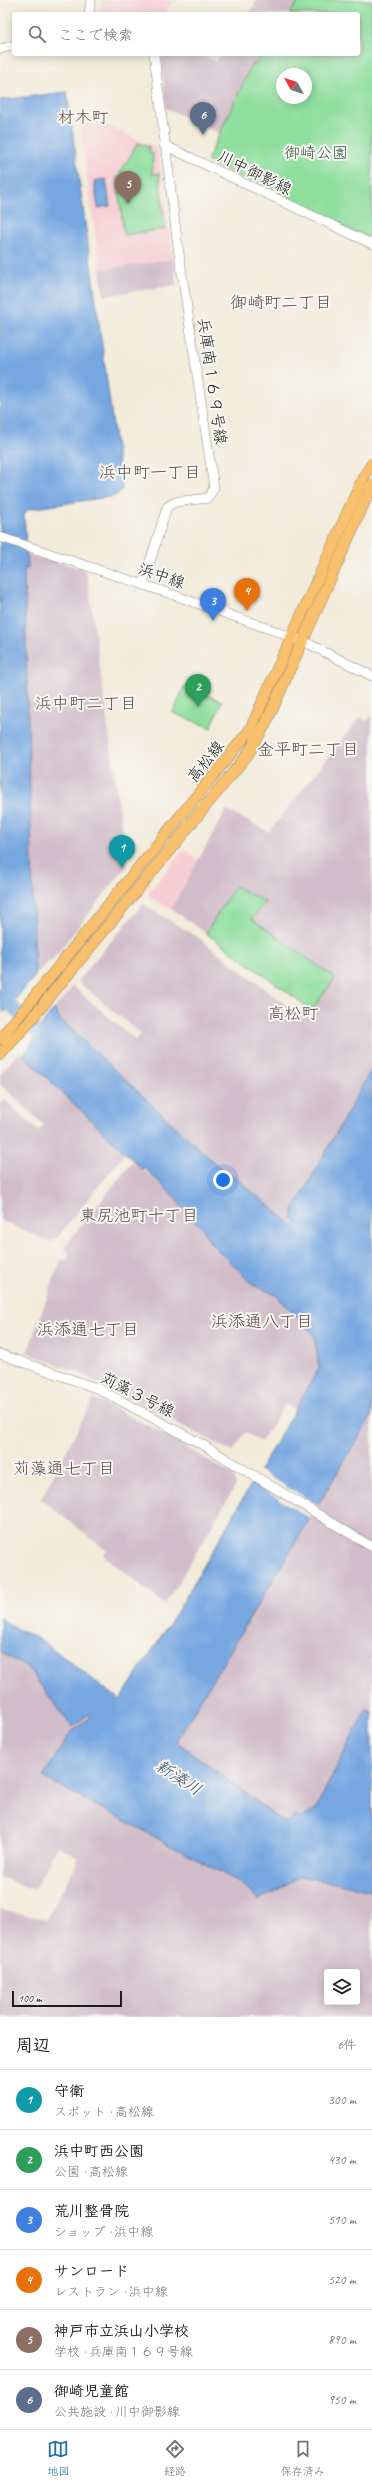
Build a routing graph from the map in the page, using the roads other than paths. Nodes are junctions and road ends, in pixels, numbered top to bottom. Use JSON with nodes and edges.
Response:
{"nodes":[{"id":1,"x":91,"y":0,"type":"edge"},
{"id":2,"x":89,"y":12,"type":"edge"},
{"id":3,"x":12,"y":46,"type":"edge"},
{"id":4,"x":0,"y":49,"type":"edge"},
{"id":5,"x":154,"y":56,"type":"edge"},
{"id":6,"x":164,"y":145,"type":"junction"},
{"id":7,"x":372,"y":244,"type":"edge"},
{"id":8,"x":372,"y":464,"type":"edge"},
{"id":9,"x":372,"y":485,"type":"edge"},
{"id":10,"x":0,"y":537,"type":"edge"},
{"id":11,"x":142,"y":584,"type":"junction"},
{"id":12,"x":298,"y":639,"type":"junction"},
{"id":13,"x":370,"y":674,"type":"edge"},
{"id":14,"x":21,"y":1024,"type":"junction"},
{"id":15,"x":0,"y":1039,"type":"edge"},
{"id":16,"x":0,"y":1054,"type":"edge"},
{"id":17,"x":0,"y":1354,"type":"edge"},
{"id":18,"x":372,"y":1547,"type":"edge"}],
"edges":[{"from":1,"to":2,"type":"street"},
{"from":3,"to":4,"type":"street"},
{"from":5,"to":6,"type":"street"},
{"from":6,"to":7,"type":"street","name":"川中御影線"},
{"from":6,"to":11,"type":"street","name":"兵庫南１６９号線"},
{"from":8,"to":12,"type":"main road","name":"高松線"},
{"from":9,"to":12,"type":"main road","name":"高松線"},
{"from":10,"to":11,"type":"street","name":"浜中線"},
{"from":11,"to":12,"type":"street","name":"浜中線"},
{"from":12,"to":13,"type":"street","name":"浜中線"},
{"from":12,"to":14,"type":"main road","name":"高松線"},
{"from":14,"to":15,"type":"main road","name":"高松線"},
{"from":14,"to":16,"type":"main road","name":"高松線"},
{"from":17,"to":18,"type":"street","name":"苅藻３号線"}]}
